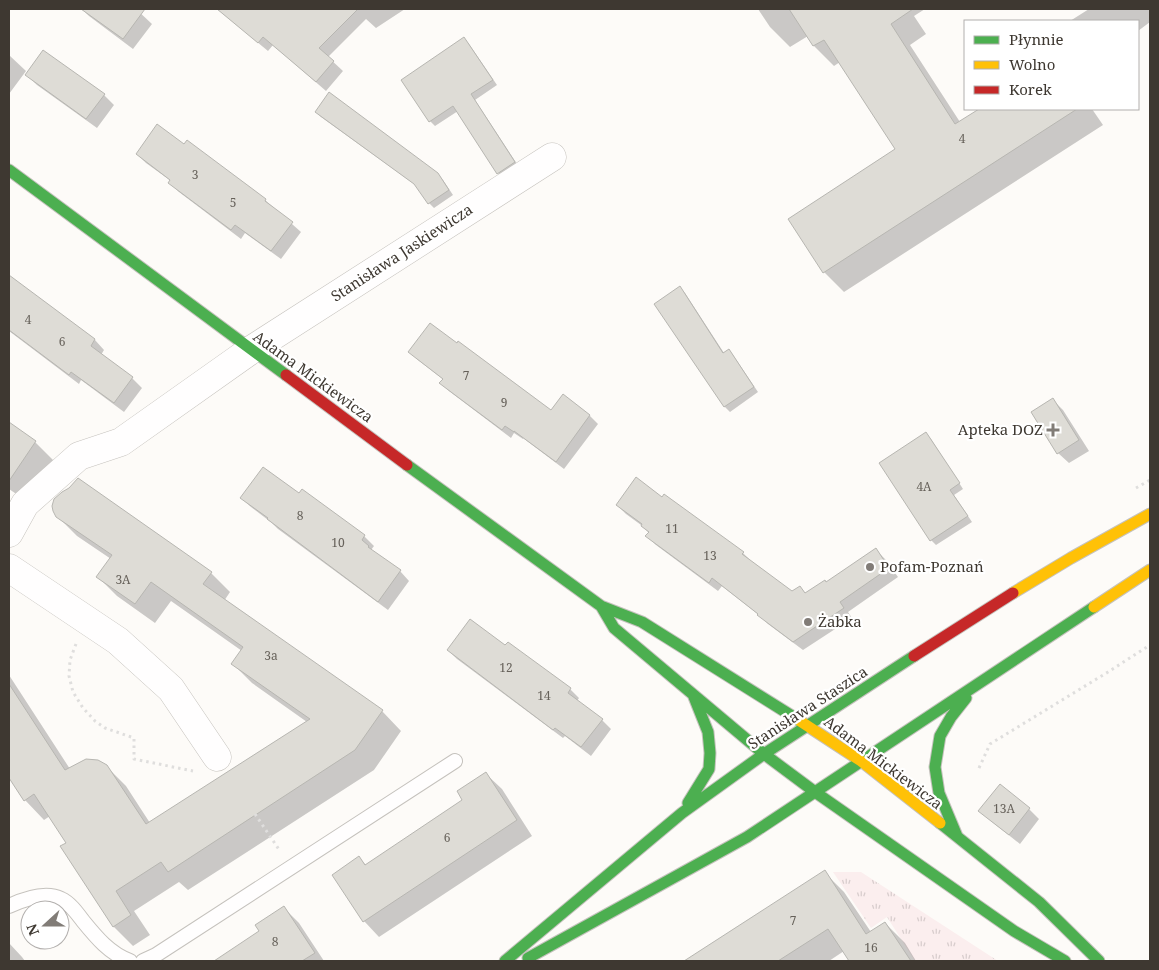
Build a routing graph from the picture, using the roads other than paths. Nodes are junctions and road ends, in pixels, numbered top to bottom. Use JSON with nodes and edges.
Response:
{"nodes":[{"id":1,"x":552,"y":157,"type":"dead end"},
{"id":2,"x":9,"y":170,"type":"edge"},
{"id":3,"x":251,"y":350,"type":"junction"},
{"id":4,"x":1150,"y":514,"type":"edge"},
{"id":5,"x":9,"y":533,"type":"edge"},
{"id":6,"x":9,"y":568,"type":"edge"},
{"id":7,"x":1150,"y":570,"type":"edge"},
{"id":8,"x":601,"y":606,"type":"junction"},
{"id":9,"x":978,"y":684,"type":"junction"},
{"id":10,"x":692,"y":694,"type":"junction"},
{"id":11,"x":807,"y":725,"type":"junction"},
{"id":12,"x":764,"y":754,"type":"junction"},
{"id":13,"x":456,"y":761,"type":"dead end"},
{"id":14,"x":861,"y":761,"type":"junction"},
{"id":15,"x":208,"y":765,"type":"road end"},
{"id":16,"x":815,"y":792,"type":"junction"},
{"id":17,"x":682,"y":813,"type":"junction"},
{"id":18,"x":957,"y":837,"type":"junction"},
{"id":19,"x":9,"y":906,"type":"edge"},
{"id":20,"x":130,"y":961,"type":"edge"},
{"id":21,"x":143,"y":961,"type":"edge"},
{"id":22,"x":505,"y":961,"type":"edge"},
{"id":23,"x":522,"y":961,"type":"edge"},
{"id":24,"x":1065,"y":961,"type":"edge"},
{"id":25,"x":1099,"y":961,"type":"edge"}],
"edges":[{"from":1,"to":3,"type":"street","name":"Stanisława Jaskiewicza"},
{"from":2,"to":3,"type":"street","name":"Adama Mickiewicza"},
{"from":3,"to":5,"type":"street","name":"Stanisława Jaskiewicza"},
{"from":3,"to":8,"type":"street","name":"Adama Mickiewicza"},
{"from":4,"to":11,"type":"street","name":"Stanisława Staszica"},
{"from":6,"to":15,"type":"street"},
{"from":7,"to":9,"type":"street"},
{"from":8,"to":10,"type":"street","name":"Adama Mickiewicza"},
{"from":8,"to":11,"type":"street","name":"Adama Mickiewicza"},
{"from":9,"to":14,"type":"street"},
{"from":9,"to":18,"type":"street"},
{"from":10,"to":12,"type":"street","name":"Adama Mickiewicza"},
{"from":10,"to":17,"type":"street","name":"Adama Mickiewicza"},
{"from":11,"to":12,"type":"street","name":"Stanisława Staszica"},
{"from":11,"to":14,"type":"street","name":"Adama Mickiewicza"},
{"from":12,"to":16,"type":"street","name":"Adama Mickiewicza"},
{"from":12,"to":17,"type":"street","name":"Stanisława Staszica"},
{"from":13,"to":21,"type":"lane"},
{"from":14,"to":16,"type":"street"},
{"from":14,"to":18,"type":"street","name":"Adama Mickiewicza"},
{"from":16,"to":23,"type":"street"},
{"from":16,"to":24,"type":"street","name":"Adama Mickiewicza"},
{"from":17,"to":22,"type":"street","name":"Stanisława Staszica"},
{"from":18,"to":25,"type":"street","name":"Adama Mickiewicza"},
{"from":19,"to":20,"type":"lane"}]}
